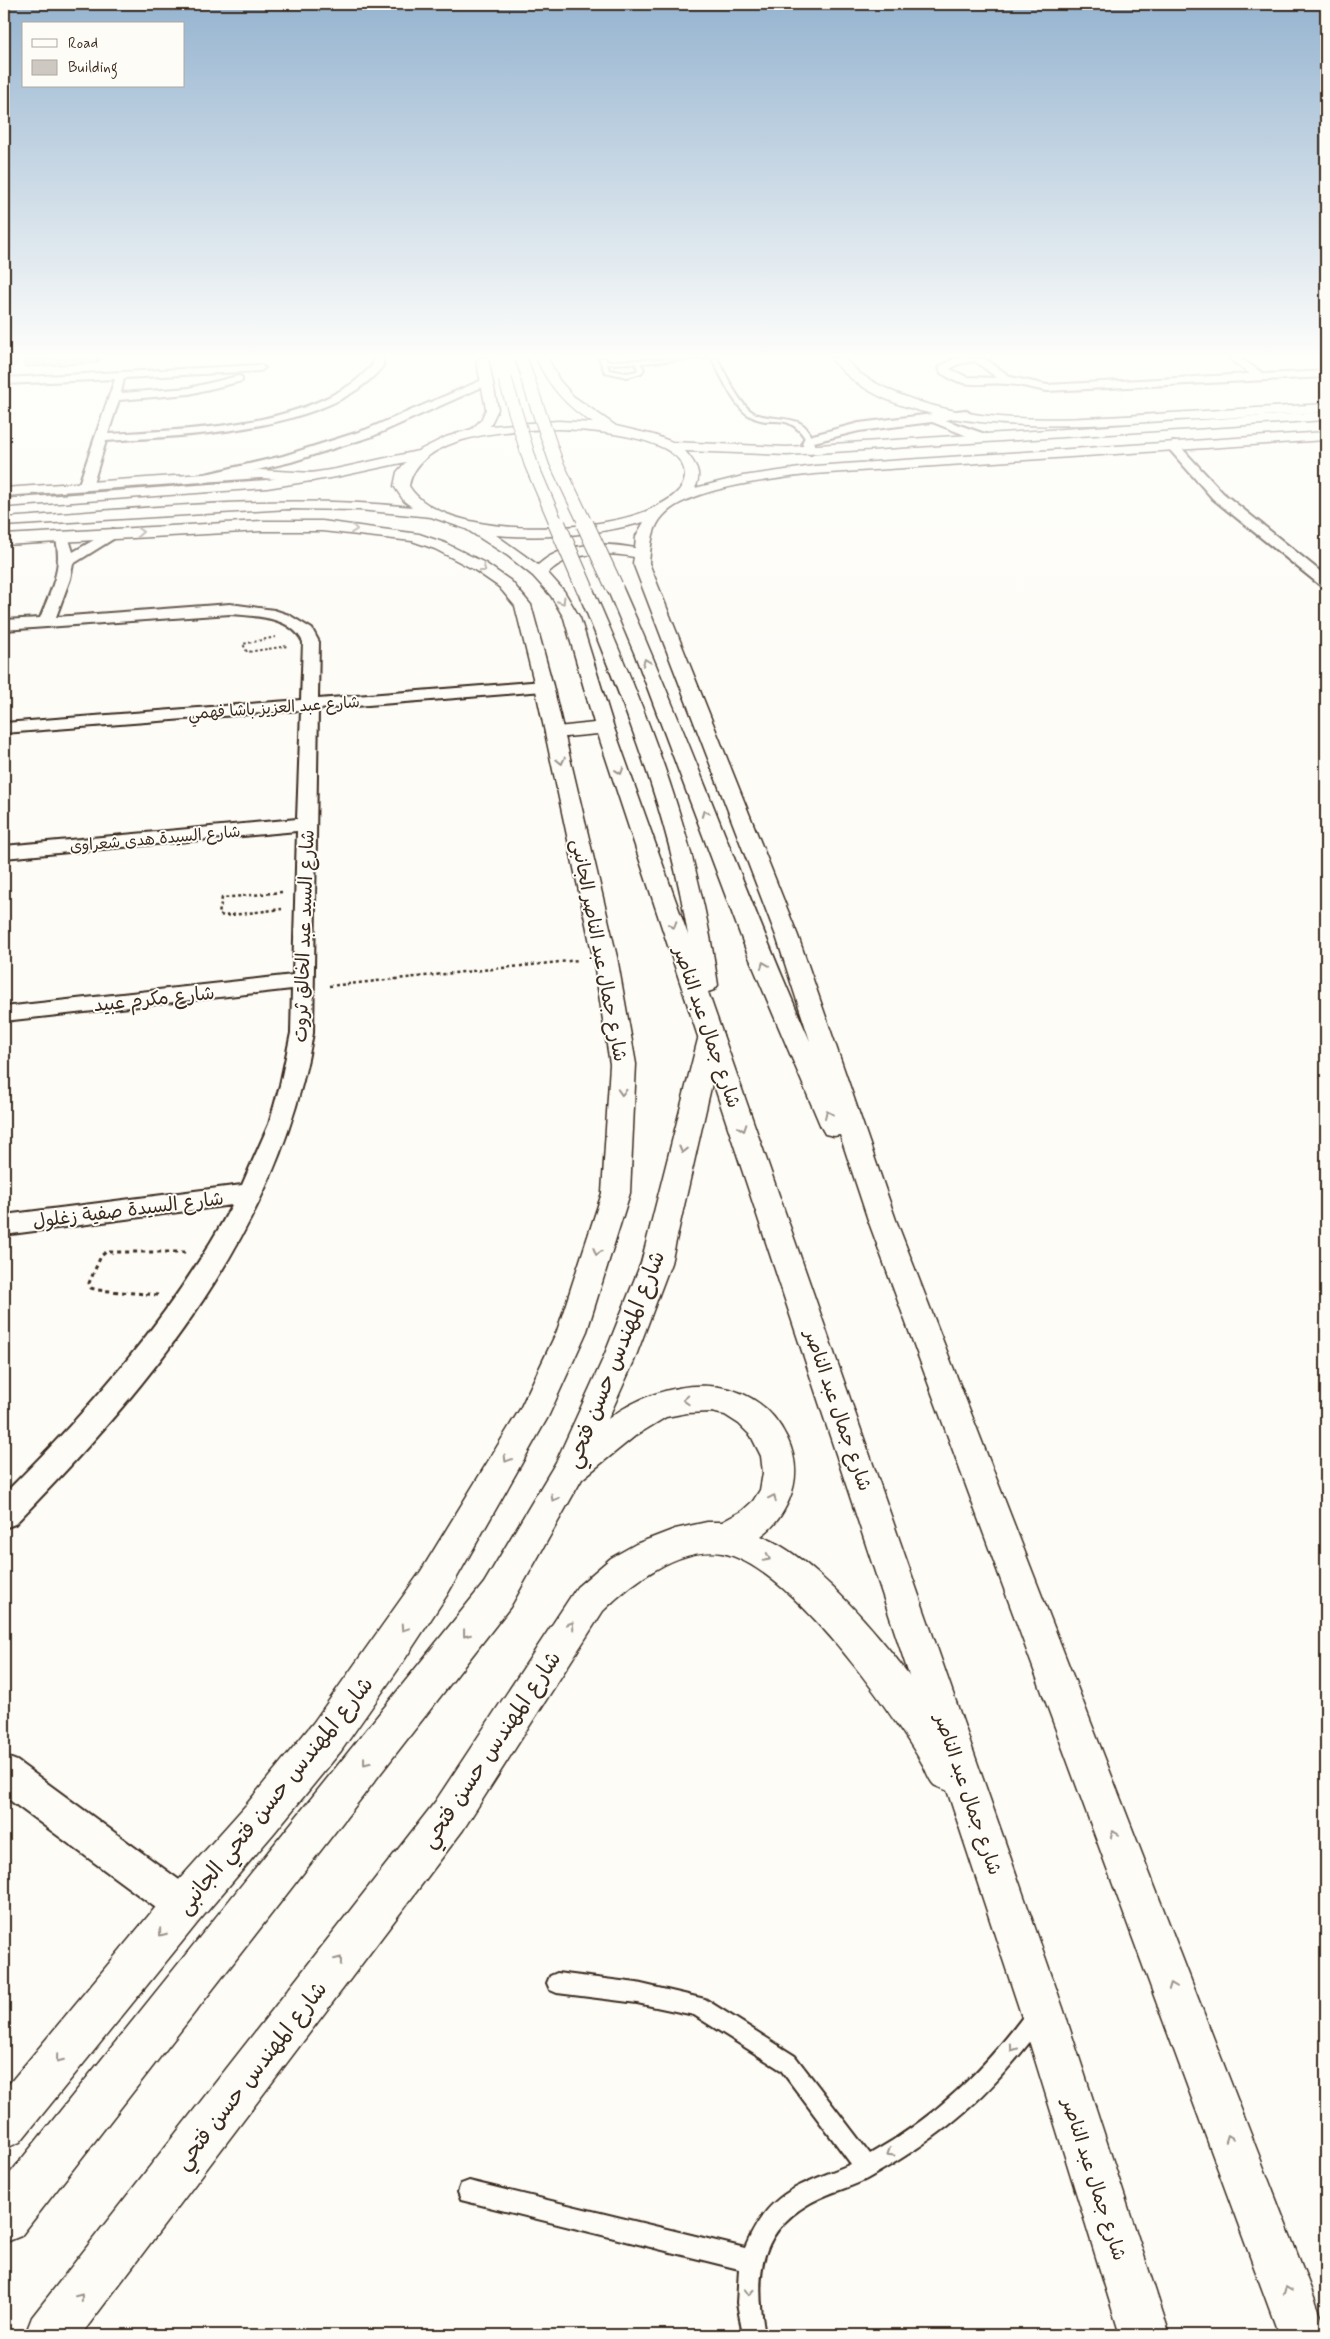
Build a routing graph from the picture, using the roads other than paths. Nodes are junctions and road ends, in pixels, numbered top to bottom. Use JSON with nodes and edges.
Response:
{"nodes":[{"id":1,"x":91,"y":467,"type":"edge"},
{"id":2,"x":253,"y":467,"type":"edge"},
{"id":3,"x":363,"y":467,"type":"edge"},
{"id":4,"x":408,"y":467,"type":"edge"},
{"id":5,"x":532,"y":467,"type":"edge"},
{"id":6,"x":558,"y":467,"type":"edge"},
{"id":7,"x":689,"y":467,"type":"edge"},
{"id":8,"x":741,"y":467,"type":"edge"},
{"id":9,"x":851,"y":467,"type":"edge"},
{"id":10,"x":1192,"y":467,"type":"edge"},
{"id":11,"x":774,"y":475,"type":"junction"},
{"id":12,"x":313,"y":477,"type":"junction"},
{"id":13,"x":202,"y":479,"type":"junction"},
{"id":14,"x":242,"y":486,"type":"junction"},
{"id":15,"x":84,"y":487,"type":"junction"},
{"id":16,"x":4,"y":492,"type":"edge"},
{"id":17,"x":24,"y":496,"type":"junction"},
{"id":18,"x":4,"y":503,"type":"edge"},
{"id":19,"x":278,"y":506,"type":"junction"},
{"id":20,"x":666,"y":506,"type":"junction"},
{"id":21,"x":431,"y":514,"type":"junction"},
{"id":22,"x":68,"y":518,"type":"junction"},
{"id":23,"x":4,"y":522,"type":"edge"},
{"id":24,"x":472,"y":526,"type":"junction"},
{"id":25,"x":113,"y":533,"type":"junction"},
{"id":26,"x":62,"y":536,"type":"junction"},
{"id":27,"x":4,"y":540,"type":"edge"},
{"id":28,"x":640,"y":554,"type":"junction"},
{"id":29,"x":68,"y":561,"type":"junction"},
{"id":30,"x":539,"y":573,"type":"junction"},
{"id":31,"x":1326,"y":583,"type":"edge"},
{"id":32,"x":46,"y":622,"type":"junction"},
{"id":33,"x":4,"y":625,"type":"edge"},
{"id":34,"x":544,"y":686,"type":"junction"},
{"id":35,"x":309,"y":704,"type":"junction"},
{"id":36,"x":4,"y":728,"type":"edge"},
{"id":37,"x":605,"y":728,"type":"junction"},
{"id":38,"x":555,"y":732,"type":"junction"},
{"id":39,"x":307,"y":824,"type":"junction"},
{"id":40,"x":4,"y":852,"type":"edge"},
{"id":41,"x":303,"y":985,"type":"junction"},
{"id":42,"x":4,"y":1014,"type":"edge"},
{"id":43,"x":711,"y":1035,"type":"junction"},
{"id":44,"x":251,"y":1193,"type":"junction"},
{"id":45,"x":882,"y":1220,"type":"junction"},
{"id":46,"x":4,"y":1225,"type":"edge"},
{"id":47,"x":532,"y":1417,"type":"joint"},
{"id":48,"x":569,"y":1471,"type":"junction"},
{"id":49,"x":4,"y":1514,"type":"edge"},
{"id":50,"x":723,"y":1538,"type":"junction"},
{"id":51,"x":4,"y":1774,"type":"edge"},
{"id":52,"x":982,"y":1832,"type":"junction"},
{"id":53,"x":184,"y":1906,"type":"junction"},
{"id":54,"x":557,"y":1983,"type":"dead end"},
{"id":55,"x":1041,"y":2008,"type":"junction"},
{"id":56,"x":4,"y":2126,"type":"edge"},
{"id":57,"x":867,"y":2168,"type":"junction"},
{"id":58,"x":469,"y":2192,"type":"dead end"},
{"id":59,"x":4,"y":2219,"type":"edge"},
{"id":60,"x":752,"y":2261,"type":"junction"},
{"id":61,"x":50,"y":2335,"type":"edge"},
{"id":62,"x":754,"y":2335,"type":"edge"},
{"id":63,"x":1145,"y":2335,"type":"edge"},
{"id":64,"x":1304,"y":2335,"type":"edge"}],
"edges":[{"from":1,"to":15,"type":"street"},
{"from":2,"to":13,"type":"street"},
{"from":3,"to":12,"type":"main road"},
{"from":4,"to":21,"type":"main road"},
{"from":5,"to":43,"type":"main road","bridge":true},
{"from":45,"to":6,"type":"main road","one_way":true,"bridge":true},
{"from":7,"to":20,"type":"main road"},
{"from":8,"to":11,"type":"main road"},
{"from":9,"to":11,"type":"main road"},
{"from":10,"to":31,"type":"street"},
{"from":11,"to":20,"type":"main road"},
{"from":12,"to":13,"type":"main road"},
{"from":12,"to":14,"type":"main road"},
{"from":13,"to":15,"type":"main road"},
{"from":14,"to":17,"type":"main road"},
{"from":14,"to":19,"type":"main road"},
{"from":15,"to":17,"type":"main road"},
{"from":16,"to":17,"type":"main road"},
{"from":17,"to":18,"type":"main road"},
{"from":19,"to":21,"type":"main road"},
{"from":19,"to":22,"type":"main road"},
{"from":20,"to":24,"type":"main road"},
{"from":20,"to":28,"type":"main road"},
{"from":21,"to":24,"type":"main road"},
{"from":22,"to":23,"type":"main road"},
{"from":22,"to":26,"type":"main road"},
{"from":24,"to":30,"type":"main road","name":"شارع جمال عبد الناصر"},
{"from":25,"to":26,"type":"main road","name":"شارع جمال عبد الناصر الجانبى"},
{"from":25,"to":29,"type":"street"},
{"from":25,"to":34,"type":"main road","name":"شارع جمال عبد الناصر الجانبى","one_way":true},
{"from":26,"to":27,"type":"main road","name":"شارع جمال عبد الناصر الجانبى"},
{"from":26,"to":29,"type":"street"},
{"from":28,"to":30,"type":"main road"},
{"from":28,"to":45,"type":"main road"},
{"from":29,"to":32,"type":"street"},
{"from":30,"to":37,"type":"main road","name":"شارع جمال عبد الناصر","one_way":true},
{"from":32,"to":33,"type":"street"},
{"from":32,"to":35,"type":"street","name":"شارع السيد عبد الخالق ثروت"},
{"from":34,"to":35,"type":"street","name":"شارع عبد العزيز باشا فهمي"},
{"from":34,"to":38,"type":"main road","name":"شارع جمال عبد الناصر الجانبى"},
{"from":35,"to":36,"type":"street","name":"شارع عبد العزيز باشا فهمي"},
{"from":35,"to":39,"type":"street","name":"شارع السيد عبد الخالق ثروت"},
{"from":37,"to":38,"type":"main road"},
{"from":37,"to":43,"type":"main road","name":"شارع جمال عبد الناصر","one_way":true},
{"from":38,"to":47,"type":"main road","name":"شارع جمال عبد الناصر الجانبى","one_way":true},
{"from":39,"to":40,"type":"street","name":"شارع السيدة هدى شعراوى"},
{"from":39,"to":41,"type":"street","name":"شارع السيد عبد الخالق ثروت"},
{"from":41,"to":42,"type":"street","name":"شارع مكرم عبيد"},
{"from":41,"to":44,"type":"street","name":"شارع السيد عبد الخالق ثروت"},
{"from":43,"to":48,"type":"main road","name":"شارع المهندس حسن فتحي","one_way":true},
{"from":43,"to":52,"type":"main road","name":"شارع جمال عبد الناصر","one_way":true},
{"from":44,"to":46,"type":"street","name":"شارع السيدة صفية زغلول"},
{"from":44,"to":49,"type":"street","name":"شارع السيد عبد الخالق ثروت"},
{"from":64,"to":45,"type":"main road","one_way":true},
{"from":47,"to":53,"type":"main road","name":"شارع المهندس حسن فتحي الجانبى","one_way":true},
{"from":50,"to":48,"type":"main road","one_way":true},
{"from":48,"to":59,"type":"main road","name":"شارع المهندس حسن فتحي","one_way":true},
{"from":50,"to":52,"type":"main road","one_way":true},
{"from":61,"to":50,"type":"main road","name":"شارع المهندس حسن فتحي","one_way":true},
{"from":51,"to":53,"type":"street"},
{"from":52,"to":55,"type":"main road","name":"شارع جمال عبد الناصر"},
{"from":53,"to":56,"type":"main road","name":"شارع المهندس حسن فتحي الجانبى","one_way":true},
{"from":54,"to":57,"type":"lane"},
{"from":55,"to":57,"type":"lane","one_way":true},
{"from":55,"to":63,"type":"main road","name":"شارع جمال عبد الناصر"},
{"from":57,"to":60,"type":"lane"},
{"from":58,"to":60,"type":"lane"},
{"from":60,"to":62,"type":"lane","one_way":true}]}
